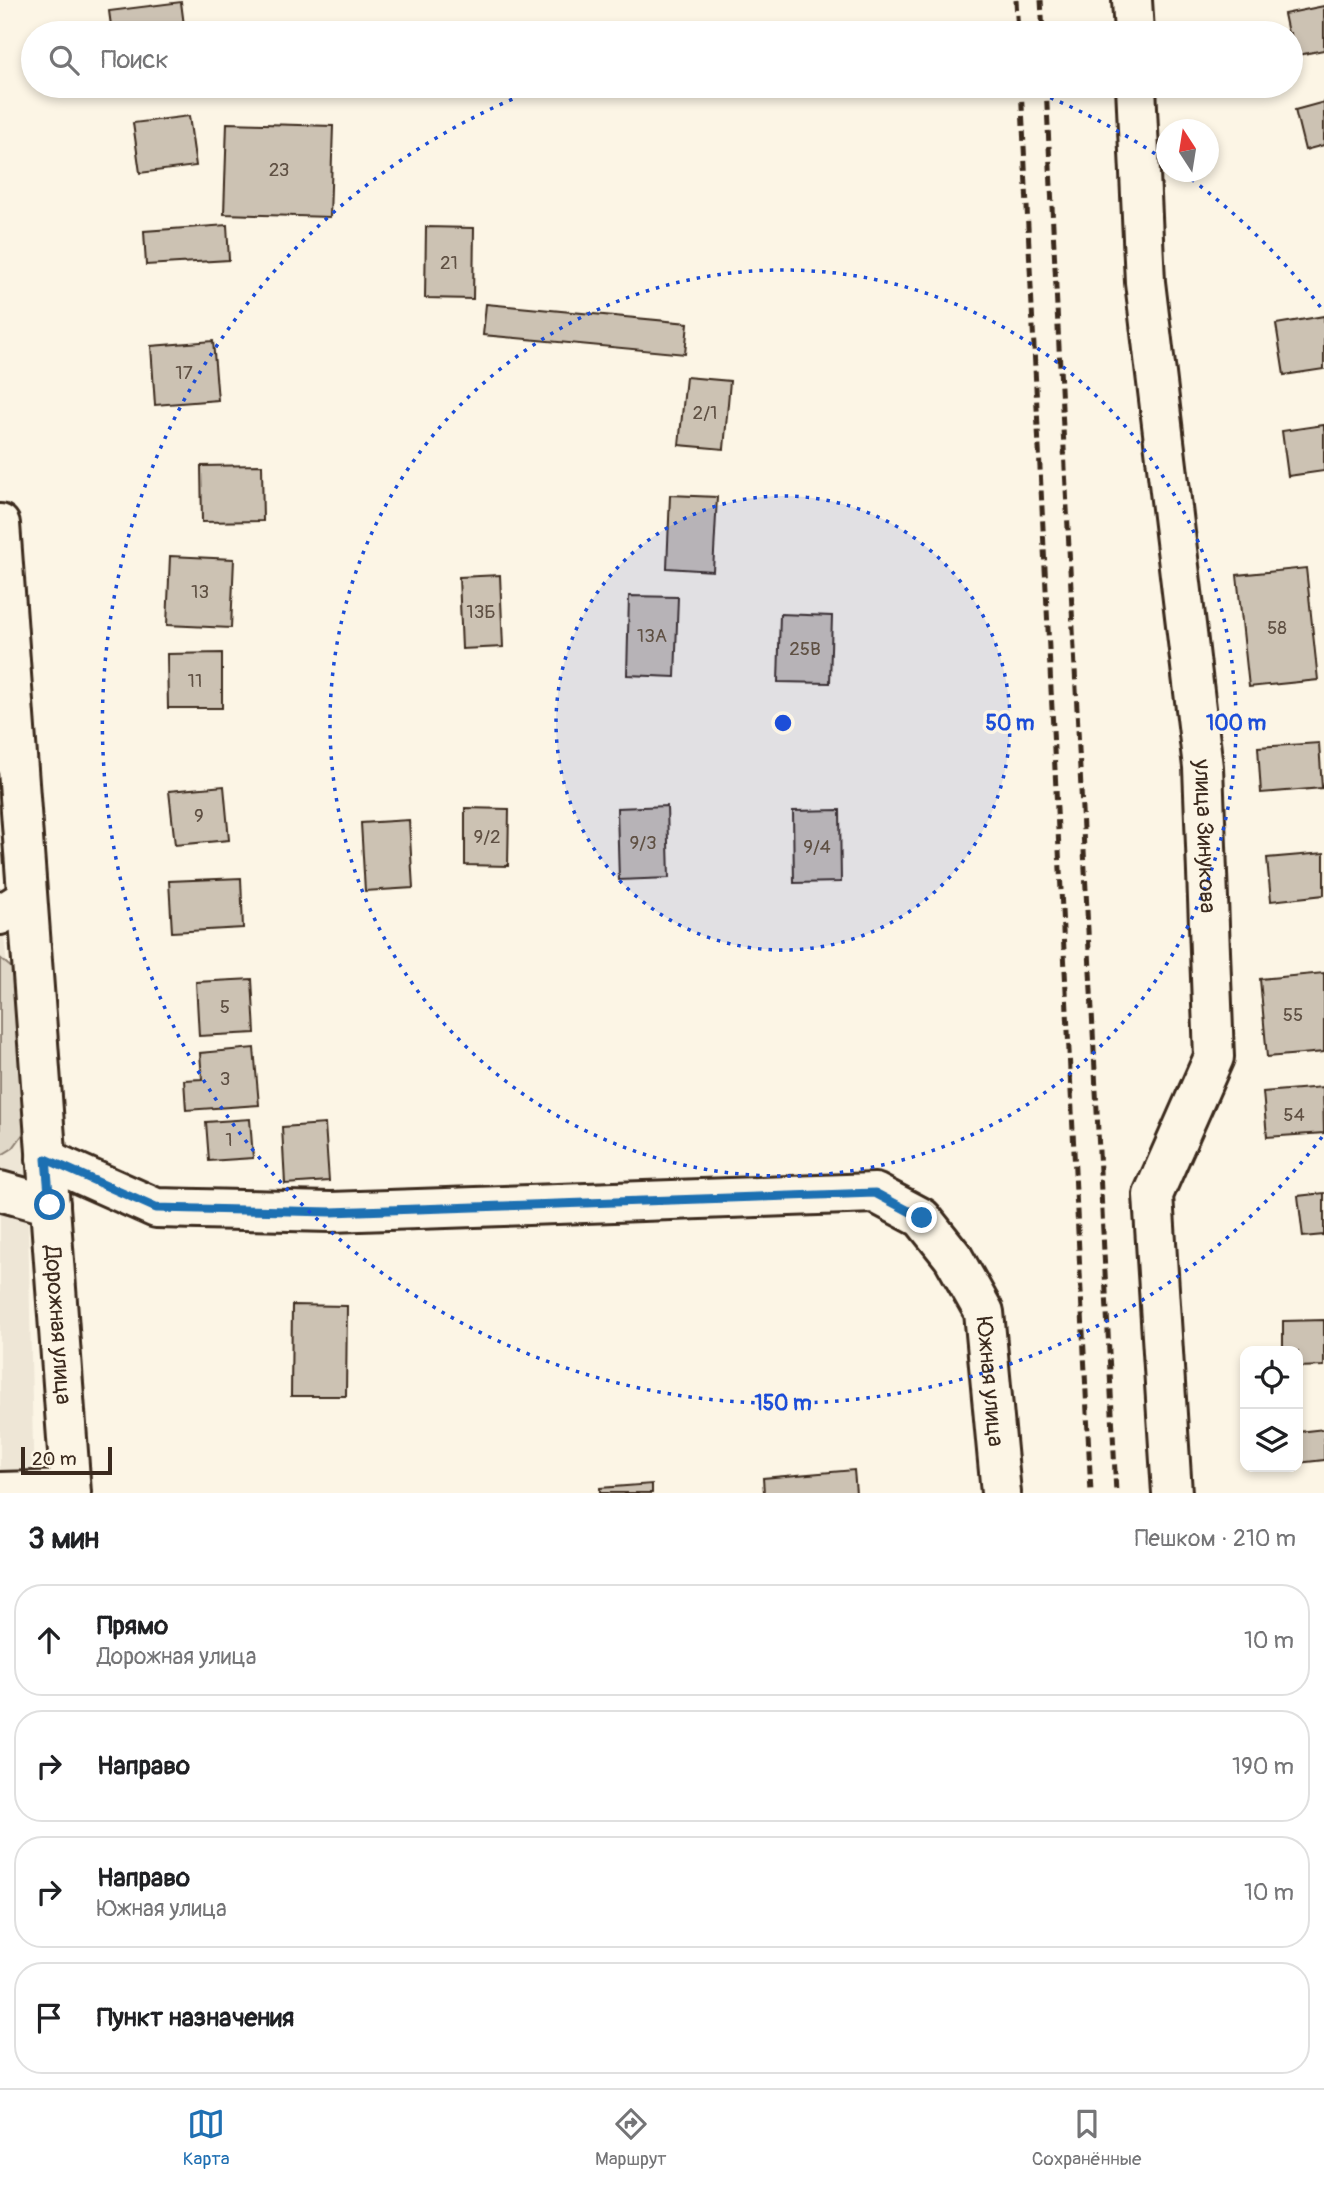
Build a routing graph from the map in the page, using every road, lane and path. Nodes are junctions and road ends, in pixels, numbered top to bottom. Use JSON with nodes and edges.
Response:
{"nodes":[{"id":1,"x":1132,"y":0,"type":"edge"},
{"id":2,"x":1133,"y":21,"type":"edge"},
{"id":3,"x":1137,"y":98,"type":"edge"},
{"id":4,"x":0,"y":524,"type":"edge"},
{"id":5,"x":8,"y":735,"type":"edge"},
{"id":6,"x":14,"y":907,"type":"edge"},
{"id":7,"x":46,"y":1159,"type":"junction"},
{"id":8,"x":0,"y":1191,"type":"edge"},
{"id":9,"x":50,"y":1205,"type":"junction"},
{"id":10,"x":71,"y":1491,"type":"edge"},
{"id":11,"x":0,"y":1492,"type":"edge"},
{"id":12,"x":1002,"y":1493,"type":"edge"},
{"id":13,"x":1172,"y":1493,"type":"edge"}],
"edges":[{"from":1,"to":2,"type":"street"},
{"from":3,"to":13,"type":"street","name":"улица Зинукова"},
{"from":4,"to":5,"type":"street","name":"Дорожная улица"},
{"from":5,"to":6,"type":"street","name":"Дорожная улица"},
{"from":6,"to":7,"type":"street","name":"Дорожная улица"},
{"from":7,"to":9,"type":"street","name":"Дорожная улица"},
{"from":7,"to":12,"type":"street","name":"Южная улица"},
{"from":8,"to":9,"type":"street"},
{"from":9,"to":10,"type":"street","name":"Дорожная улица"},
{"from":10,"to":11,"type":"street"}]}
